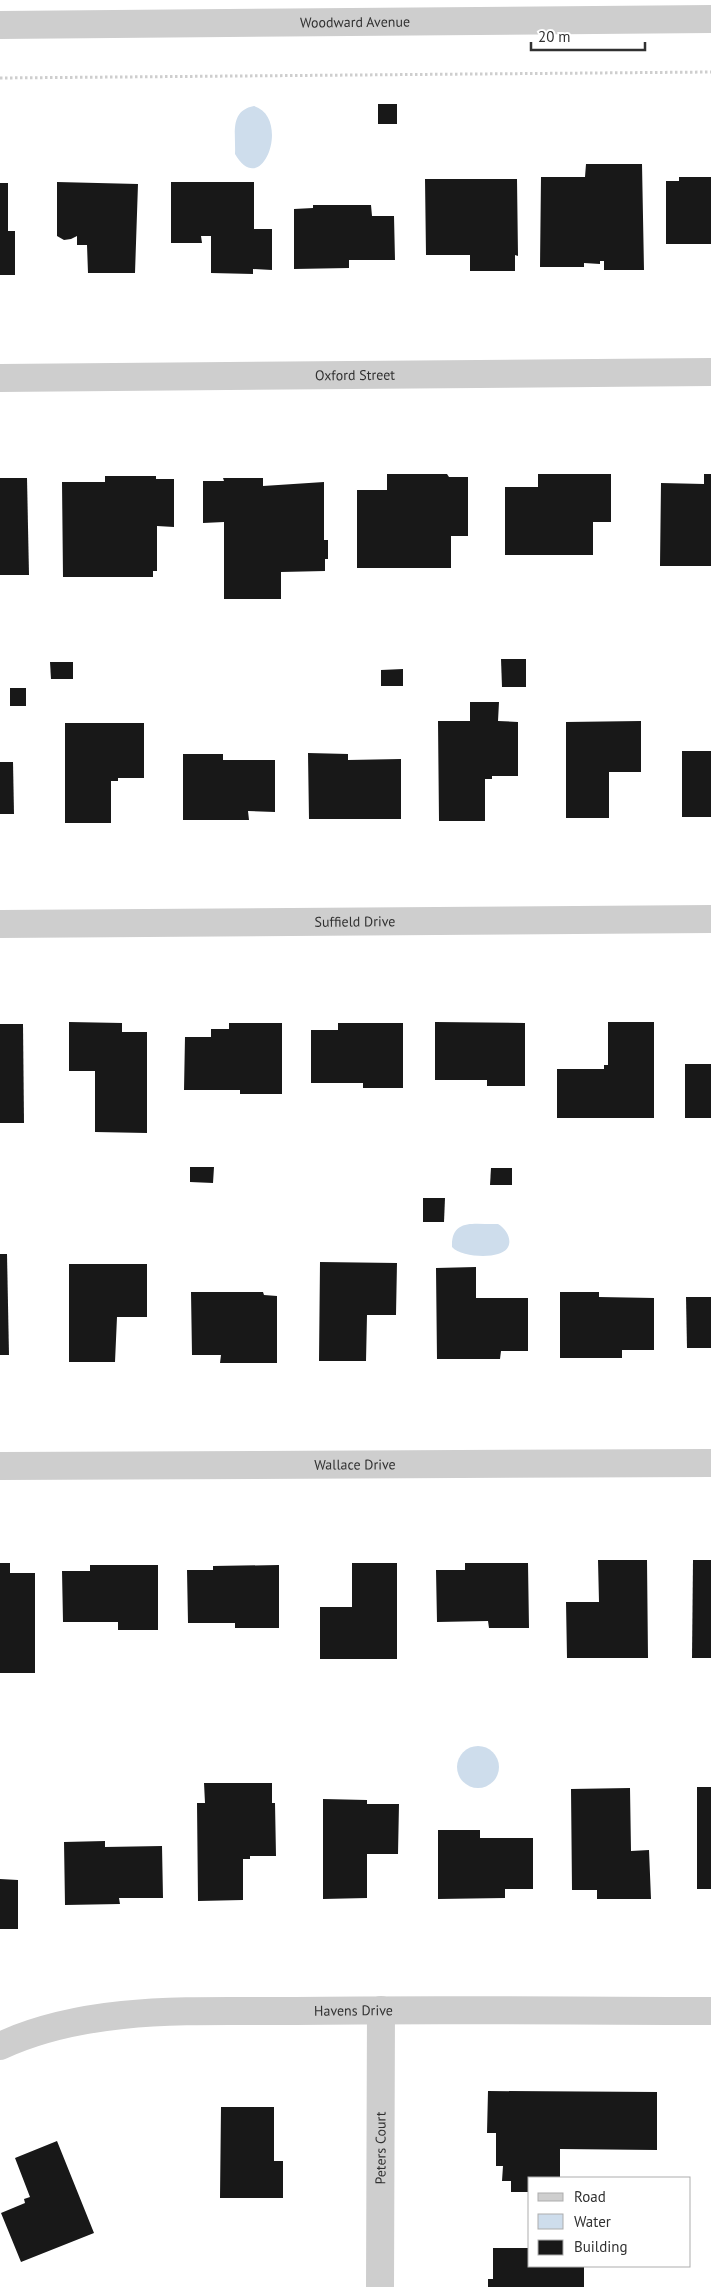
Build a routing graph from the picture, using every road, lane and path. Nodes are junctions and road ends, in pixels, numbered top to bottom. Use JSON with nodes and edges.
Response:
{"nodes":[{"id":1,"x":711,"y":19,"type":"edge"},
{"id":2,"x":0,"y":25,"type":"edge"},
{"id":3,"x":711,"y":72,"type":"edge"},
{"id":4,"x":0,"y":78,"type":"edge"},
{"id":5,"x":711,"y":372,"type":"edge"},
{"id":6,"x":0,"y":378,"type":"edge"},
{"id":7,"x":711,"y":919,"type":"edge"},
{"id":8,"x":0,"y":924,"type":"edge"},
{"id":9,"x":711,"y":1463,"type":"edge"},
{"id":10,"x":0,"y":1466,"type":"edge"},
{"id":11,"x":381,"y":2010,"type":"junction"},
{"id":12,"x":711,"y":2011,"type":"edge"},
{"id":13,"x":0,"y":2046,"type":"edge"},
{"id":14,"x":380,"y":2287,"type":"edge"}],
"edges":[{"from":1,"to":2,"type":"street","name":"Woodward Avenue"},
{"from":3,"to":4,"type":"path"},
{"from":5,"to":6,"type":"street","name":"Oxford Street"},
{"from":7,"to":8,"type":"street","name":"Suffield Drive"},
{"from":9,"to":10,"type":"street","name":"Wallace Drive"},
{"from":11,"to":12,"type":"street","name":"Havens Drive"},
{"from":11,"to":13,"type":"street","name":"Havens Drive"},
{"from":11,"to":14,"type":"street","name":"Peters Court"}]}
